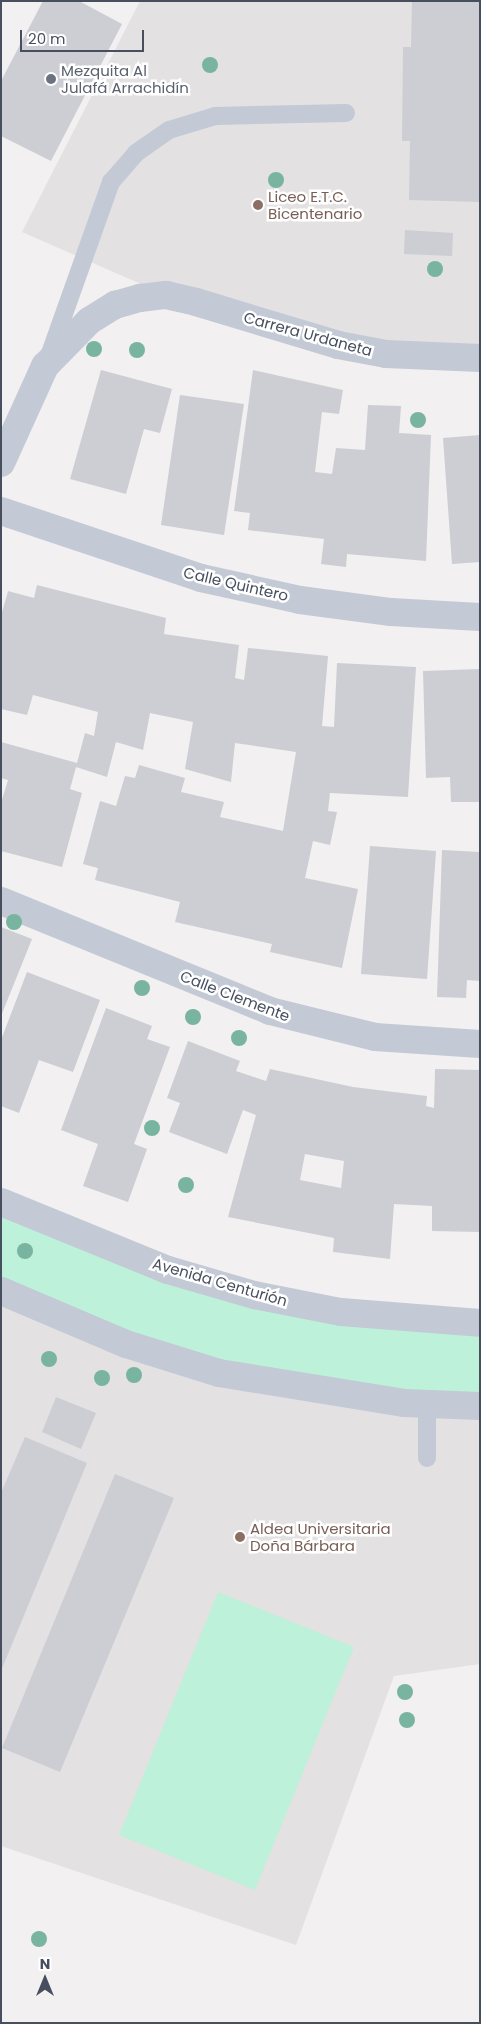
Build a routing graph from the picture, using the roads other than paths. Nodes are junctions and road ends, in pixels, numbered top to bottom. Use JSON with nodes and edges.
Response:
{"nodes":[{"id":1,"x":346,"y":113,"type":"dead end"},
{"id":2,"x":480,"y":358,"type":"edge"},
{"id":3,"x":45,"y":366,"type":"junction"},
{"id":4,"x":1,"y":463,"type":"edge"},
{"id":5,"x":1,"y":511,"type":"edge"},
{"id":6,"x":480,"y":617,"type":"edge"},
{"id":7,"x":1,"y":901,"type":"edge"},
{"id":8,"x":480,"y":1044,"type":"edge"},
{"id":9,"x":1,"y":1202,"type":"edge"},
{"id":10,"x":1,"y":1291,"type":"edge"},
{"id":11,"x":480,"y":1323,"type":"edge"},
{"id":12,"x":427,"y":1404,"type":"junction"},
{"id":13,"x":480,"y":1406,"type":"edge"},
{"id":14,"x":427,"y":1458,"type":"dead end"}],
"edges":[{"from":1,"to":3,"type":"lane"},
{"from":2,"to":3,"type":"street","name":"Carrera Urdaneta"},
{"from":3,"to":4,"type":"street","name":"Carrera Urdaneta"},
{"from":5,"to":6,"type":"street","name":"Calle Quintero"},
{"from":7,"to":8,"type":"street","name":"Calle Clemente"},
{"from":9,"to":11,"type":"street","name":"Avenida Centurión"},
{"from":10,"to":12,"type":"street"},
{"from":12,"to":13,"type":"street"},
{"from":12,"to":14,"type":"lane"}]}
